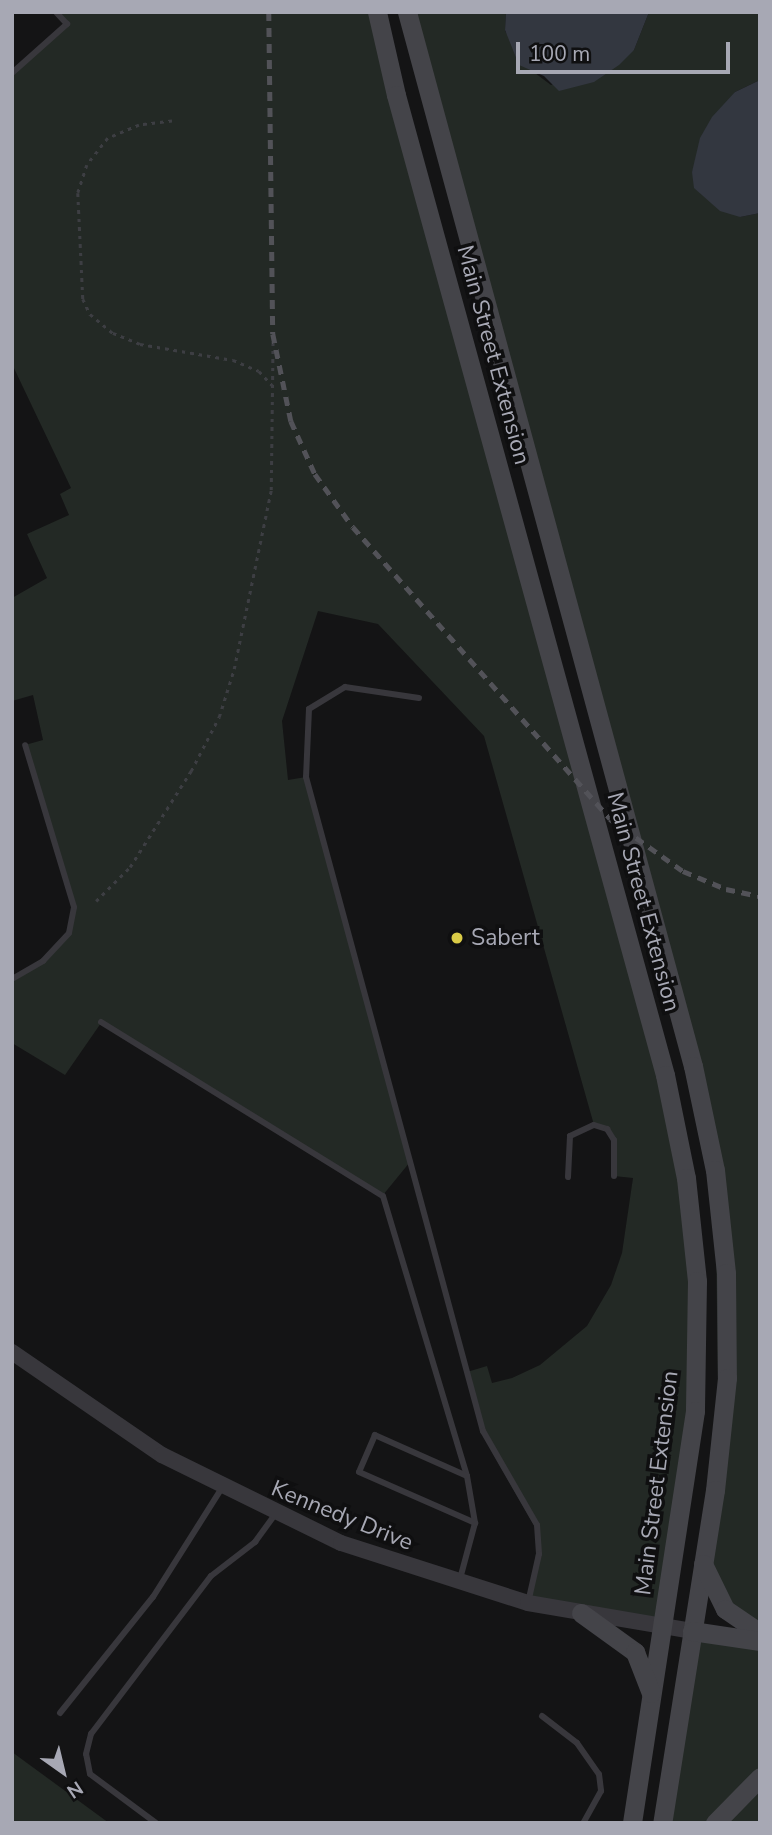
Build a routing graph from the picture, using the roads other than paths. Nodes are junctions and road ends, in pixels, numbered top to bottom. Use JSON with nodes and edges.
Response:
{"nodes":[{"id":1,"x":56,"y":12,"type":"edge"},
{"id":2,"x":377,"y":12,"type":"edge"},
{"id":3,"x":407,"y":12,"type":"edge"},
{"id":4,"x":12,"y":73,"type":"edge"},
{"id":5,"x":419,"y":698,"type":"dead end"},
{"id":6,"x":24,"y":745,"type":"dead end"},
{"id":7,"x":12,"y":979,"type":"edge"},
{"id":8,"x":101,"y":1022,"type":"dead end"},
{"id":9,"x":614,"y":1176,"type":"dead end"},
{"id":10,"x":568,"y":1177,"type":"dead end"},
{"id":11,"x":12,"y":1352,"type":"edge"},
{"id":12,"x":467,"y":1476,"type":"junction"},
{"id":13,"x":222,"y":1488,"type":"junction"},
{"id":14,"x":275,"y":1514,"type":"junction"},
{"id":15,"x":475,"y":1523,"type":"junction"},
{"id":16,"x":703,"y":1563,"type":"junction"},
{"id":17,"x":459,"y":1584,"type":"junction"},
{"id":18,"x":528,"y":1603,"type":"junction"},
{"id":19,"x":580,"y":1613,"type":"junction"},
{"id":20,"x":664,"y":1626,"type":"junction"},
{"id":21,"x":692,"y":1631,"type":"junction"},
{"id":22,"x":760,"y":1633,"type":"edge"},
{"id":23,"x":760,"y":1642,"type":"edge"},
{"id":24,"x":652,"y":1696,"type":"junction"},
{"id":25,"x":60,"y":1713,"type":"dead end"},
{"id":26,"x":542,"y":1716,"type":"dead end"},
{"id":27,"x":760,"y":1777,"type":"edge"},
{"id":28,"x":156,"y":1823,"type":"edge"},
{"id":29,"x":583,"y":1823,"type":"edge"},
{"id":30,"x":632,"y":1823,"type":"edge"},
{"id":31,"x":662,"y":1823,"type":"edge"},
{"id":32,"x":715,"y":1823,"type":"edge"}],
"edges":[{"from":1,"to":4,"type":"lane"},
{"from":2,"to":20,"type":"main road","name":"Main Street Extension"},
{"from":3,"to":16,"type":"main road","name":"Main Street Extension"},
{"from":5,"to":18,"type":"lane"},
{"from":6,"to":7,"type":"lane"},
{"from":8,"to":12,"type":"lane"},
{"from":9,"to":10,"type":"lane"},
{"from":11,"to":13,"type":"street","name":"Kennedy Drive"},
{"from":12,"to":15,"type":"lane"},
{"from":12,"to":15,"type":"lane"},
{"from":13,"to":14,"type":"street","name":"Kennedy Drive"},
{"from":13,"to":25,"type":"lane"},
{"from":14,"to":17,"type":"street","name":"Kennedy Drive"},
{"from":14,"to":28,"type":"lane"},
{"from":15,"to":17,"type":"lane"},
{"from":16,"to":21,"type":"main road","name":"Main Street Extension"},
{"from":16,"to":22,"type":"main road"},
{"from":17,"to":18,"type":"street","name":"Kennedy Drive"},
{"from":18,"to":19,"type":"street","name":"Kennedy Drive"},
{"from":19,"to":20,"type":"street","name":"Kennedy Drive"},
{"from":19,"to":24,"type":"main road"},
{"from":20,"to":21,"type":"street","name":"Kennedy Drive"},
{"from":20,"to":24,"type":"main road","name":"Main Street Extension"},
{"from":21,"to":23,"type":"main road"},
{"from":21,"to":31,"type":"main road","name":"Main Street Extension"},
{"from":24,"to":30,"type":"main road","name":"Main Street Extension"},
{"from":26,"to":29,"type":"lane"},
{"from":27,"to":32,"type":"main road"}]}
